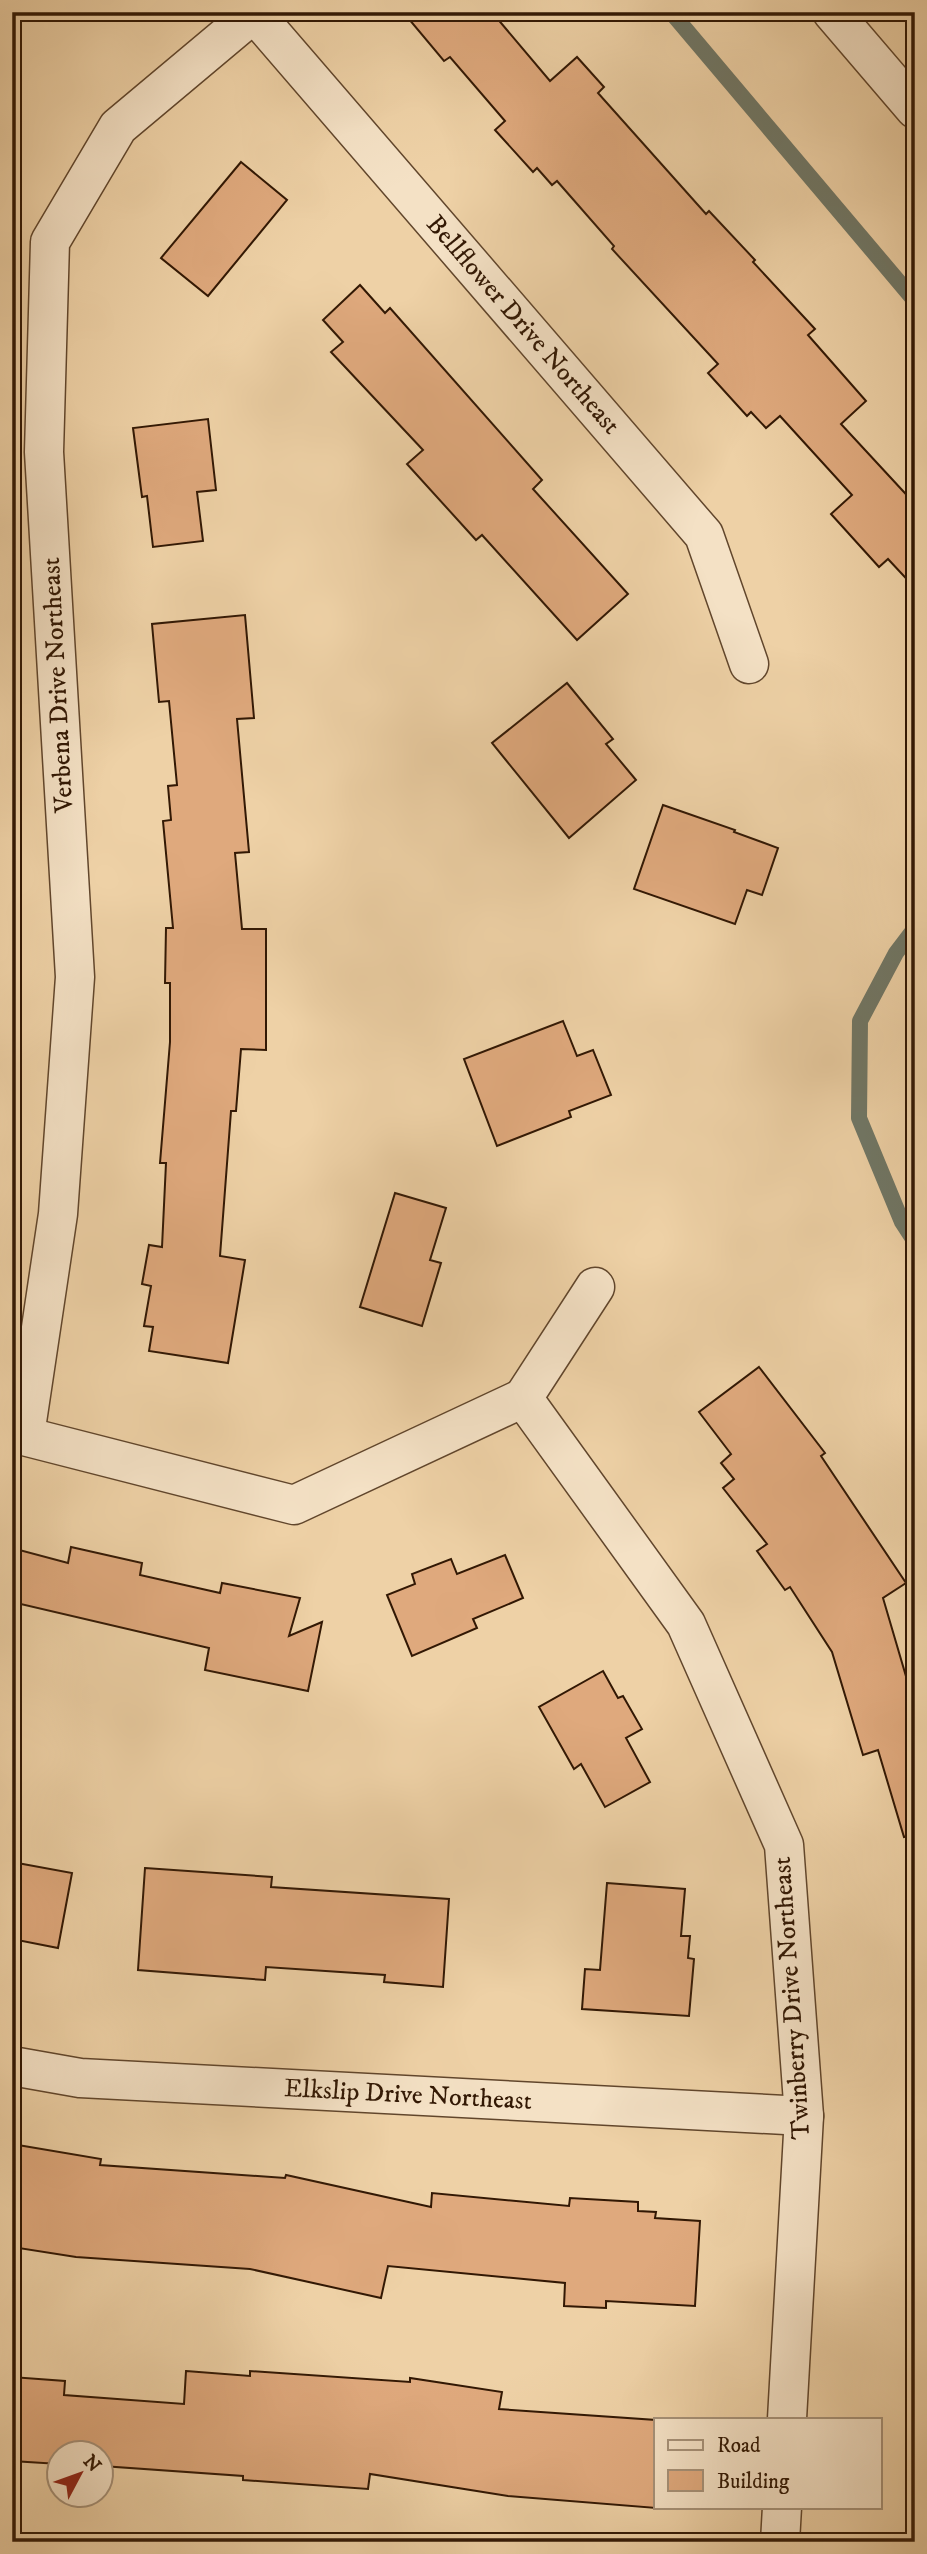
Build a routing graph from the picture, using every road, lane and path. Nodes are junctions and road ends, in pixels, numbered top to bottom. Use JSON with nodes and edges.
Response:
{"nodes":[{"id":1,"x":832,"y":12,"type":"edge"},
{"id":2,"x":254,"y":13,"type":"edge"},
{"id":3,"x":915,"y":109,"type":"edge"},
{"id":4,"x":749,"y":664,"type":"dead end"},
{"id":5,"x":595,"y":1287,"type":"dead end"},
{"id":6,"x":523,"y":1398,"type":"junction"},
{"id":7,"x":19,"y":1434,"type":"edge"},
{"id":8,"x":12,"y":2066,"type":"edge"},
{"id":9,"x":804,"y":2116,"type":"junction"},
{"id":10,"x":787,"y":2418,"type":"edge"},
{"id":11,"x":782,"y":2508,"type":"edge"},
{"id":12,"x":780,"y":2542,"type":"edge"}],
"edges":[{"from":1,"to":3,"type":"street"},
{"from":2,"to":4,"type":"street","name":"Bellflower Drive Northeast"},
{"from":2,"to":7,"type":"street","name":"Verbena Drive Northeast"},
{"from":5,"to":6,"type":"street"},
{"from":6,"to":7,"type":"street"},
{"from":6,"to":9,"type":"street","name":"Twinberry Drive Northeast"},
{"from":8,"to":9,"type":"street","name":"Elkslip Drive Northeast"},
{"from":9,"to":10,"type":"street","name":"Twinberry Drive Northeast"},
{"from":11,"to":12,"type":"street"}]}
